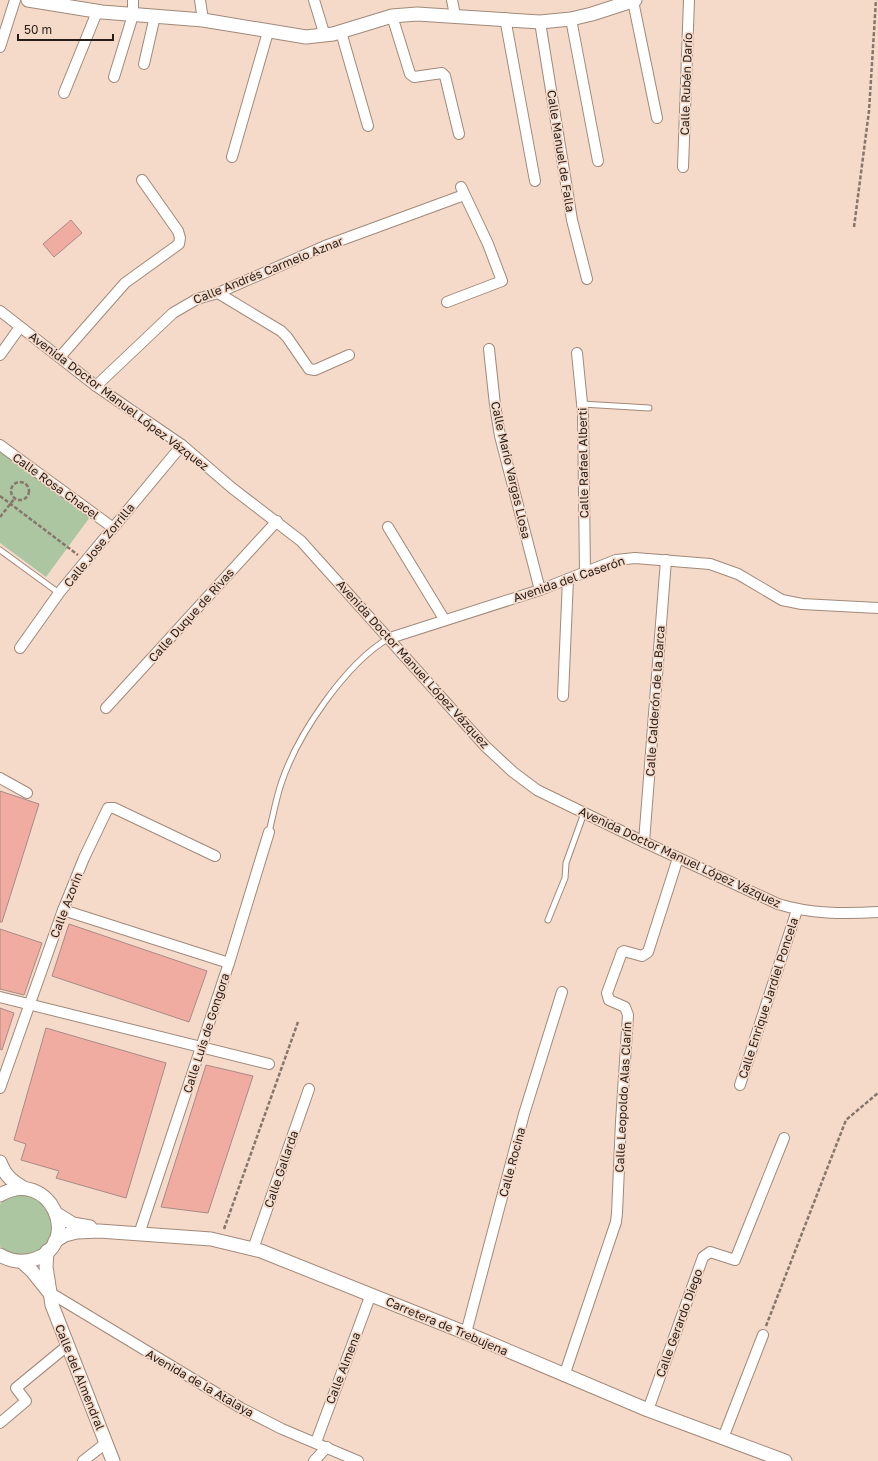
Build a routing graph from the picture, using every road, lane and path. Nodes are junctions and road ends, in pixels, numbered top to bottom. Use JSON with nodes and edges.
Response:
{"nodes":[{"id":1,"x":15,"y":0,"type":"edge"},
{"id":2,"x":28,"y":0,"type":"edge"},
{"id":3,"x":133,"y":0,"type":"edge"},
{"id":4,"x":200,"y":0,"type":"edge"},
{"id":5,"x":314,"y":0,"type":"edge"},
{"id":6,"x":452,"y":0,"type":"edge"},
{"id":7,"x":634,"y":0,"type":"edge"},
{"id":8,"x":689,"y":0,"type":"edge"},
{"id":9,"x":876,"y":0,"type":"edge"},
{"id":10,"x":97,"y":12,"type":"junction"},
{"id":11,"x":133,"y":15,"type":"junction"},
{"id":12,"x":455,"y":15,"type":"junction"},
{"id":13,"x":155,"y":16,"type":"junction"},
{"id":14,"x":392,"y":16,"type":"junction"},
{"id":15,"x":505,"y":18,"type":"junction"},
{"id":16,"x":571,"y":19,"type":"junction"},
{"id":17,"x":203,"y":20,"type":"junction"},
{"id":18,"x":540,"y":22,"type":"junction"},
{"id":19,"x":268,"y":32,"type":"junction"},
{"id":20,"x":341,"y":32,"type":"junction"},
{"id":21,"x":325,"y":36,"type":"junction"},
{"id":22,"x":0,"y":47,"type":"edge"},
{"id":23,"x":144,"y":64,"type":"dead end"},
{"id":24,"x":114,"y":77,"type":"dead end"},
{"id":25,"x":64,"y":93,"type":"dead end"},
{"id":26,"x":656,"y":118,"type":"dead end"},
{"id":27,"x":368,"y":126,"type":"dead end"},
{"id":28,"x":459,"y":134,"type":"dead end"},
{"id":29,"x":232,"y":157,"type":"dead end"},
{"id":30,"x":598,"y":161,"type":"dead end"},
{"id":31,"x":683,"y":167,"type":"dead end"},
{"id":32,"x":142,"y":180,"type":"dead end"},
{"id":33,"x":535,"y":181,"type":"dead end"},
{"id":34,"x":854,"y":227,"type":"dead end"},
{"id":35,"x":587,"y":279,"type":"dead end"},
{"id":36,"x":218,"y":293,"type":"junction"},
{"id":37,"x":447,"y":302,"type":"dead end"},
{"id":38,"x":0,"y":311,"type":"edge"},
{"id":39,"x":20,"y":327,"type":"junction"},
{"id":40,"x":489,"y":349,"type":"dead end"},
{"id":41,"x":577,"y":353,"type":"dead end"},
{"id":42,"x":349,"y":355,"type":"dead end"},
{"id":43,"x":0,"y":356,"type":"edge"},
{"id":44,"x":60,"y":356,"type":"junction"},
{"id":45,"x":96,"y":386,"type":"junction"},
{"id":46,"x":582,"y":404,"type":"junction"},
{"id":47,"x":649,"y":408,"type":"dead end"},
{"id":48,"x":0,"y":445,"type":"edge"},
{"id":49,"x":182,"y":445,"type":"junction"},
{"id":50,"x":0,"y":496,"type":"edge"},
{"id":51,"x":15,"y":498,"type":"junction"},
{"id":52,"x":10,"y":504,"type":"junction"},
{"id":53,"x":0,"y":517,"type":"edge"},
{"id":54,"x":277,"y":521,"type":"junction"},
{"id":55,"x":112,"y":527,"type":"junction"},
{"id":56,"x":388,"y":527,"type":"dead end"},
{"id":57,"x":0,"y":550,"type":"edge"},
{"id":58,"x":86,"y":560,"type":"junction"},
{"id":59,"x":666,"y":560,"type":"junction"},
{"id":60,"x":584,"y":574,"type":"junction"},
{"id":61,"x":568,"y":579,"type":"junction"},
{"id":62,"x":540,"y":590,"type":"junction"},
{"id":63,"x":59,"y":593,"type":"junction"},
{"id":64,"x":878,"y":608,"type":"edge"},
{"id":65,"x":444,"y":619,"type":"junction"},
{"id":66,"x":390,"y":638,"type":"junction"},
{"id":67,"x":20,"y":648,"type":"dead end"},
{"id":68,"x":563,"y":696,"type":"dead end"},
{"id":69,"x":106,"y":708,"type":"dead end"},
{"id":70,"x":0,"y":778,"type":"edge"},
{"id":71,"x":27,"y":793,"type":"dead end"},
{"id":72,"x":584,"y":813,"type":"junction"},
{"id":73,"x":269,"y":832,"type":"joint"},
{"id":74,"x":644,"y":842,"type":"junction"},
{"id":75,"x":215,"y":856,"type":"dead end"},
{"id":76,"x":678,"y":858,"type":"junction"},
{"id":77,"x":63,"y":910,"type":"junction"},
{"id":78,"x":797,"y":910,"type":"junction"},
{"id":79,"x":878,"y":912,"type":"edge"},
{"id":80,"x":548,"y":920,"type":"dead end"},
{"id":81,"x":230,"y":963,"type":"junction"},
{"id":82,"x":562,"y":992,"type":"dead end"},
{"id":83,"x":0,"y":997,"type":"edge"},
{"id":84,"x":30,"y":1004,"type":"junction"},
{"id":85,"x":298,"y":1022,"type":"dead end"},
{"id":86,"x":202,"y":1047,"type":"junction"},
{"id":87,"x":270,"y":1064,"type":"dead end"},
{"id":88,"x":740,"y":1085,"type":"dead end"},
{"id":89,"x":0,"y":1088,"type":"edge"},
{"id":90,"x":309,"y":1089,"type":"dead end"},
{"id":91,"x":878,"y":1093,"type":"edge"},
{"id":92,"x":784,"y":1138,"type":"dead end"},
{"id":93,"x":0,"y":1162,"type":"edge"},
{"id":94,"x":24,"y":1188,"type":"junction"},
{"id":95,"x":0,"y":1195,"type":"edge"},
{"id":96,"x":57,"y":1214,"type":"junction"},
{"id":97,"x":99,"y":1231,"type":"junction"},
{"id":98,"x":139,"y":1234,"type":"junction"},
{"id":99,"x":219,"y":1241,"type":"junction"},
{"id":100,"x":51,"y":1246,"type":"junction"},
{"id":101,"x":253,"y":1249,"type":"junction"},
{"id":102,"x":0,"y":1255,"type":"edge"},
{"id":103,"x":22,"y":1262,"type":"junction"},
{"id":104,"x":49,"y":1292,"type":"junction"},
{"id":105,"x":371,"y":1294,"type":"junction"},
{"id":106,"x":466,"y":1333,"type":"junction"},
{"id":107,"x":762,"y":1335,"type":"joint"},
{"id":108,"x":67,"y":1346,"type":"junction"},
{"id":109,"x":564,"y":1376,"type":"junction"},
{"id":110,"x":648,"y":1410,"type":"junction"},
{"id":111,"x":0,"y":1423,"type":"edge"},
{"id":112,"x":722,"y":1438,"type":"junction"},
{"id":113,"x":316,"y":1442,"type":"junction"},
{"id":114,"x":106,"y":1443,"type":"junction"},
{"id":115,"x":327,"y":1447,"type":"junction"},
{"id":116,"x":83,"y":1461,"type":"edge"},
{"id":117,"x":113,"y":1461,"type":"edge"},
{"id":118,"x":314,"y":1461,"type":"edge"},
{"id":119,"x":358,"y":1461,"type":"edge"},
{"id":120,"x":785,"y":1461,"type":"edge"}],
"edges":[{"from":1,"to":22,"type":"street"},
{"from":2,"to":10,"type":"street"},
{"from":3,"to":11,"type":"street"},
{"from":4,"to":17,"type":"street"},
{"from":5,"to":21,"type":"street"},
{"from":6,"to":12,"type":"street"},
{"from":7,"to":16,"type":"street"},
{"from":7,"to":26,"type":"street"},
{"from":8,"to":31,"type":"street","name":"Calle Rubén Darío"},
{"from":9,"to":34,"type":"path"},
{"from":10,"to":11,"type":"street"},
{"from":10,"to":25,"type":"street"},
{"from":11,"to":13,"type":"street"},
{"from":11,"to":24,"type":"street"},
{"from":12,"to":14,"type":"street"},
{"from":12,"to":15,"type":"street"},
{"from":13,"to":17,"type":"street"},
{"from":13,"to":23,"type":"street"},
{"from":14,"to":20,"type":"street"},
{"from":14,"to":28,"type":"street"},
{"from":15,"to":18,"type":"street"},
{"from":15,"to":33,"type":"street"},
{"from":16,"to":18,"type":"street"},
{"from":16,"to":30,"type":"street"},
{"from":17,"to":19,"type":"street"},
{"from":18,"to":35,"type":"street","name":"Calle Manuel de Falla"},
{"from":19,"to":21,"type":"street"},
{"from":19,"to":29,"type":"street"},
{"from":20,"to":21,"type":"street"},
{"from":20,"to":27,"type":"street"},
{"from":32,"to":44,"type":"street"},
{"from":36,"to":37,"type":"street","name":"Calle Andrés Carmelo Aznar"},
{"from":36,"to":42,"type":"street"},
{"from":36,"to":45,"type":"street","name":"Calle Andrés Carmelo Aznar"},
{"from":38,"to":39,"type":"street","name":"Avenida Doctor Manuel López Vázquez"},
{"from":39,"to":43,"type":"street"},
{"from":39,"to":44,"type":"street","name":"Avenida Doctor Manuel López Vázquez"},
{"from":40,"to":62,"type":"street","name":"Calle Mario Vargas Llosa"},
{"from":41,"to":46,"type":"street","name":"Calle Rafael Alberti"},
{"from":44,"to":45,"type":"street","name":"Avenida Doctor Manuel López Vázquez"},
{"from":45,"to":49,"type":"street","name":"Avenida Doctor Manuel López Vázquez"},
{"from":46,"to":47,"type":"lane"},
{"from":46,"to":60,"type":"street","name":"Calle Rafael Alberti"},
{"from":48,"to":55,"type":"street","name":"Calle Rosa Chacel"},
{"from":49,"to":54,"type":"street","name":"Avenida Doctor Manuel López Vázquez"},
{"from":49,"to":55,"type":"street","name":"Calle Jose Zorrilla"},
{"from":50,"to":52,"type":"path"},
{"from":51,"to":51,"type":"path"},
{"from":51,"to":52,"type":"path"},
{"from":52,"to":53,"type":"path"},
{"from":52,"to":58,"type":"path"},
{"from":54,"to":66,"type":"street","name":"Avenida Doctor Manuel López Vázquez"},
{"from":54,"to":69,"type":"street","name":"Calle Duque de Rivas"},
{"from":55,"to":58,"type":"street","name":"Calle Jose Zorrilla"},
{"from":56,"to":65,"type":"street"},
{"from":57,"to":63,"type":"lane"},
{"from":58,"to":63,"type":"street","name":"Calle Jose Zorrilla"},
{"from":59,"to":60,"type":"street","name":"Avenida del Caserón"},
{"from":59,"to":64,"type":"street","name":"Avenida del Caserón"},
{"from":59,"to":74,"type":"street","name":"Calle Calderón de la Barca"},
{"from":60,"to":61,"type":"street","name":"Avenida del Caserón"},
{"from":61,"to":62,"type":"street","name":"Avenida del Caserón"},
{"from":61,"to":68,"type":"street"},
{"from":62,"to":65,"type":"street","name":"Avenida del Caserón"},
{"from":63,"to":67,"type":"street","name":"Calle Jose Zorrilla"},
{"from":65,"to":66,"type":"street","name":"Avenida del Caserón"},
{"from":66,"to":72,"type":"street","name":"Avenida Doctor Manuel López Vázquez"},
{"from":66,"to":73,"type":"lane"},
{"from":70,"to":71,"type":"street"},
{"from":72,"to":74,"type":"street","name":"Avenida Doctor Manuel López Vázquez"},
{"from":72,"to":80,"type":"lane"},
{"from":73,"to":81,"type":"street","name":"Calle Luis de Gongora"},
{"from":74,"to":76,"type":"street","name":"Avenida Doctor Manuel López Vázquez"},
{"from":75,"to":77,"type":"street","name":"Calle Azorin"},
{"from":76,"to":78,"type":"street","name":"Avenida Doctor Manuel López Vázquez"},
{"from":76,"to":109,"type":"street","name":"Calle Leopoldo Alas Clarín"},
{"from":77,"to":81,"type":"street"},
{"from":77,"to":84,"type":"street","name":"Calle Azorin"},
{"from":78,"to":79,"type":"street","name":"Avenida Doctor Manuel López Vázquez"},
{"from":78,"to":88,"type":"street","name":"Calle Enrique Jardiel Poncela"},
{"from":81,"to":86,"type":"street","name":"Calle Luis de Gongora"},
{"from":82,"to":106,"type":"street","name":"Calle Rocina"},
{"from":83,"to":84,"type":"street"},
{"from":84,"to":86,"type":"street"},
{"from":84,"to":89,"type":"street","name":"Calle Azorin"},
{"from":85,"to":99,"type":"path"},
{"from":86,"to":87,"type":"street"},
{"from":86,"to":98,"type":"street","name":"Calle Luis de Gongora"},
{"from":90,"to":101,"type":"street","name":"Calle Gallarda"},
{"from":91,"to":107,"type":"path"},
{"from":92,"to":110,"type":"street","name":"Calle Gerardo Diego"},
{"from":93,"to":94,"type":"street"},
{"from":94,"to":95,"type":"street"},
{"from":94,"to":96,"type":"street"},
{"from":96,"to":97,"type":"street","name":"Carretera de Trebujena"},
{"from":96,"to":100,"type":"street"},
{"from":97,"to":98,"type":"street","name":"Carretera de Trebujena"},
{"from":97,"to":100,"type":"street","name":"Carretera de Trebujena"},
{"from":98,"to":99,"type":"street","name":"Carretera de Trebujena"},
{"from":99,"to":101,"type":"street","name":"Carretera de Trebujena"},
{"from":100,"to":103,"type":"street","name":"Carretera de Trebujena"},
{"from":100,"to":104,"type":"street"},
{"from":101,"to":105,"type":"street","name":"Carretera de Trebujena"},
{"from":102,"to":103,"type":"street"},
{"from":103,"to":104,"type":"street"},
{"from":104,"to":108,"type":"street","name":"Calle del Almendral"},
{"from":104,"to":113,"type":"street","name":"Avenida de la Atalaya"},
{"from":105,"to":106,"type":"street","name":"Carretera de Trebujena"},
{"from":105,"to":113,"type":"street","name":"Calle Almena"},
{"from":106,"to":109,"type":"street","name":"Carretera de Trebujena"},
{"from":107,"to":112,"type":"street"},
{"from":108,"to":111,"type":"street"},
{"from":108,"to":114,"type":"street","name":"Calle del Almendral"},
{"from":109,"to":110,"type":"street","name":"Carretera de Trebujena"},
{"from":110,"to":112,"type":"street","name":"Carretera de Trebujena"},
{"from":112,"to":120,"type":"street","name":"Carretera de Trebujena"},
{"from":113,"to":115,"type":"street","name":"Avenida de la Atalaya"},
{"from":114,"to":116,"type":"street"},
{"from":114,"to":117,"type":"street","name":"Calle del Almendral"},
{"from":115,"to":118,"type":"street"},
{"from":115,"to":119,"type":"street","name":"Avenida de la Atalaya"}]}
